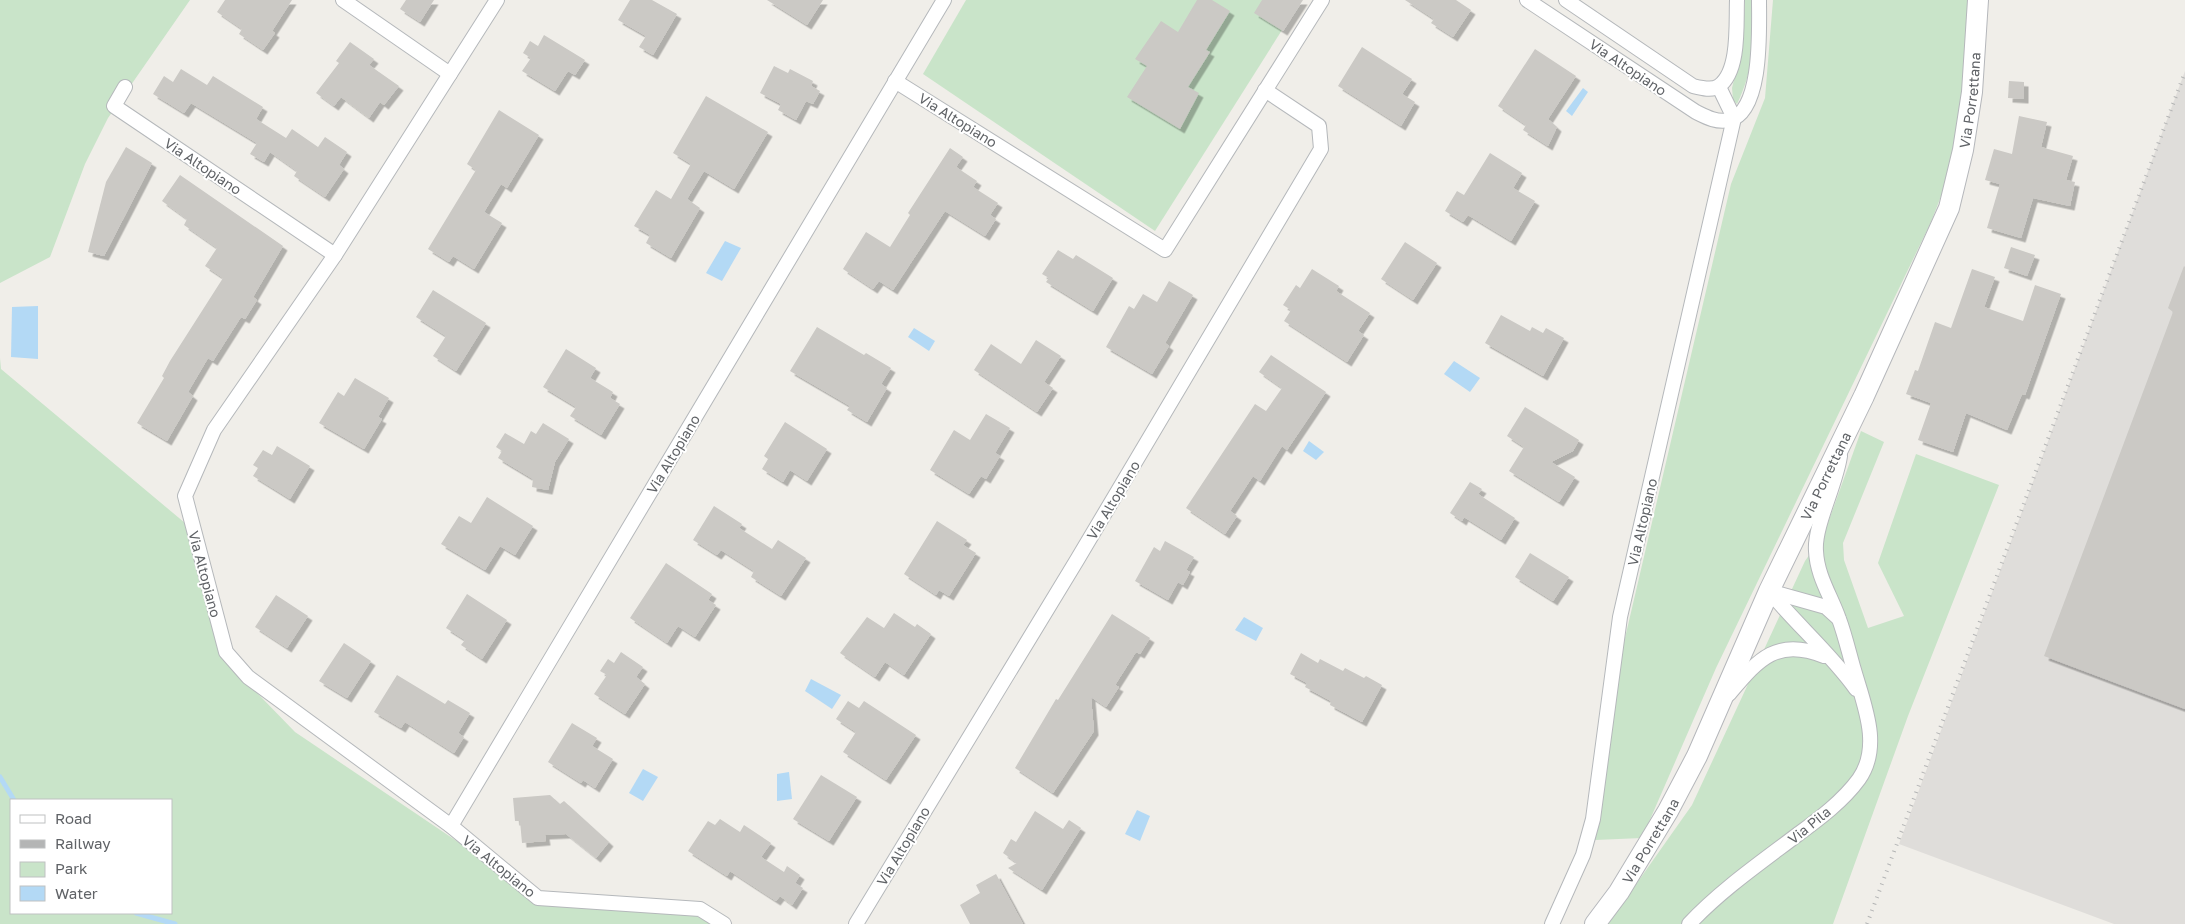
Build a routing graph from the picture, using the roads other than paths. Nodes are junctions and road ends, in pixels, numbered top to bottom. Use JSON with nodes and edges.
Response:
{"nodes":[{"id":1,"x":343,"y":0,"type":"edge"},
{"id":2,"x":498,"y":0,"type":"edge"},
{"id":3,"x":944,"y":0,"type":"edge"},
{"id":4,"x":1322,"y":0,"type":"edge"},
{"id":5,"x":1526,"y":0,"type":"edge"},
{"id":6,"x":1566,"y":0,"type":"edge"},
{"id":7,"x":1737,"y":0,"type":"edge"},
{"id":8,"x":1759,"y":0,"type":"edge"},
{"id":9,"x":1978,"y":0,"type":"edge"},
{"id":10,"x":450,"y":74,"type":"junction"},
{"id":11,"x":895,"y":82,"type":"junction"},
{"id":12,"x":125,"y":87,"type":"dead end"},
{"id":13,"x":1719,"y":87,"type":"junction"},
{"id":14,"x":1266,"y":90,"type":"junction"},
{"id":15,"x":1734,"y":118,"type":"junction"},
{"id":16,"x":335,"y":255,"type":"junction"},
{"id":17,"x":1842,"y":441,"type":"junction"},
{"id":18,"x":1769,"y":591,"type":"junction"},
{"id":19,"x":1839,"y":619,"type":"junction"},
{"id":20,"x":1828,"y":658,"type":"junction"},
{"id":21,"x":1861,"y":696,"type":"junction"},
{"id":22,"x":1718,"y":706,"type":"junction"},
{"id":23,"x":451,"y":826,"type":"junction"},
{"id":24,"x":724,"y":924,"type":"edge"},
{"id":25,"x":856,"y":924,"type":"edge"},
{"id":26,"x":1552,"y":924,"type":"edge"},
{"id":27,"x":1595,"y":924,"type":"edge"},
{"id":28,"x":1689,"y":924,"type":"edge"}],
"edges":[{"from":1,"to":10,"type":"street"},
{"from":2,"to":10,"type":"street","name":"Via Altopiano"},
{"from":3,"to":11,"type":"street","name":"Via Altopiano"},
{"from":4,"to":14,"type":"street","name":"Via Altopiano"},
{"from":5,"to":15,"type":"street","name":"Via Altopiano"},
{"from":6,"to":13,"type":"street","name":"Via Altopiano"},
{"from":7,"to":13,"type":"street"},
{"from":8,"to":15,"type":"street","name":"Via Altopiano"},
{"from":9,"to":17,"type":"main road","name":"Via Porrettana"},
{"from":10,"to":16,"type":"street","name":"Via Altopiano"},
{"from":11,"to":14,"type":"street","name":"Via Altopiano"},
{"from":11,"to":23,"type":"street","name":"Via Altopiano"},
{"from":12,"to":16,"type":"street","name":"Via Altopiano"},
{"from":13,"to":15,"type":"street"},
{"from":14,"to":25,"type":"street","name":"Via Altopiano"},
{"from":15,"to":26,"type":"street","name":"Via Altopiano"},
{"from":16,"to":23,"type":"street","name":"Via Altopiano"},
{"from":17,"to":18,"type":"main road","name":"Via Porrettana"},
{"from":17,"to":19,"type":"street","name":"Via Pila"},
{"from":18,"to":19,"type":"street"},
{"from":18,"to":20,"type":"street"},
{"from":18,"to":22,"type":"main road","name":"Via Porrettana"},
{"from":19,"to":21,"type":"street","name":"Via Pila"},
{"from":20,"to":21,"type":"street"},
{"from":20,"to":22,"type":"street"},
{"from":21,"to":28,"type":"street","name":"Via Pila"},
{"from":22,"to":27,"type":"main road","name":"Via Porrettana"},
{"from":23,"to":24,"type":"street","name":"Via Altopiano"}]}
